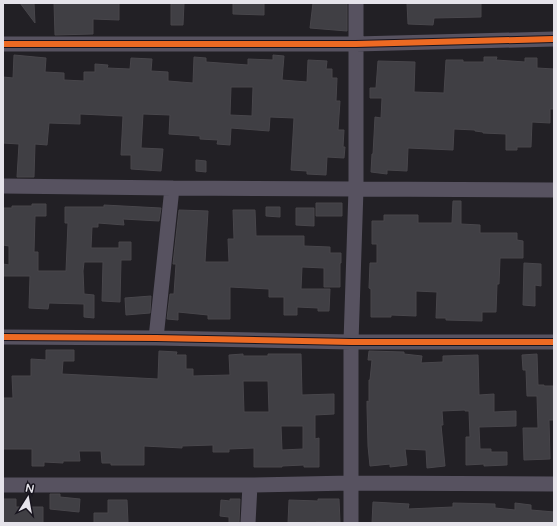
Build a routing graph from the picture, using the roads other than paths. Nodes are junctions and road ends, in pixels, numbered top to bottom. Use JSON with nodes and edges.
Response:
{"nodes":[{"id":1,"x":356,"y":3,"type":"edge"},
{"id":2,"x":554,"y":39,"type":"edge"},
{"id":3,"x":3,"y":44,"type":"edge"},
{"id":4,"x":356,"y":44,"type":"junction"},
{"id":5,"x":3,"y":186,"type":"edge"},
{"id":6,"x":172,"y":188,"type":"junction"},
{"id":7,"x":356,"y":189,"type":"junction"},
{"id":8,"x":554,"y":190,"type":"edge"},
{"id":9,"x":3,"y":337,"type":"edge"},
{"id":10,"x":156,"y":338,"type":"junction"},
{"id":11,"x":351,"y":342,"type":"junction"},
{"id":12,"x":554,"y":342,"type":"edge"},
{"id":13,"x":351,"y":483,"type":"junction"},
{"id":14,"x":554,"y":484,"type":"edge"},
{"id":15,"x":3,"y":485,"type":"edge"},
{"id":16,"x":250,"y":485,"type":"junction"},
{"id":17,"x":248,"y":523,"type":"edge"},
{"id":18,"x":351,"y":523,"type":"edge"}],
"edges":[{"from":1,"to":4,"type":"street"},
{"from":2,"to":4,"type":"street"},
{"from":3,"to":4,"type":"street"},
{"from":4,"to":7,"type":"street"},
{"from":5,"to":6,"type":"street"},
{"from":6,"to":7,"type":"street"},
{"from":6,"to":10,"type":"street"},
{"from":7,"to":8,"type":"street"},
{"from":7,"to":11,"type":"street"},
{"from":9,"to":10,"type":"street"},
{"from":10,"to":11,"type":"street"},
{"from":11,"to":12,"type":"street"},
{"from":11,"to":13,"type":"street"},
{"from":13,"to":14,"type":"street"},
{"from":13,"to":16,"type":"street"},
{"from":13,"to":18,"type":"street"},
{"from":15,"to":16,"type":"street"},
{"from":16,"to":17,"type":"street"}]}
